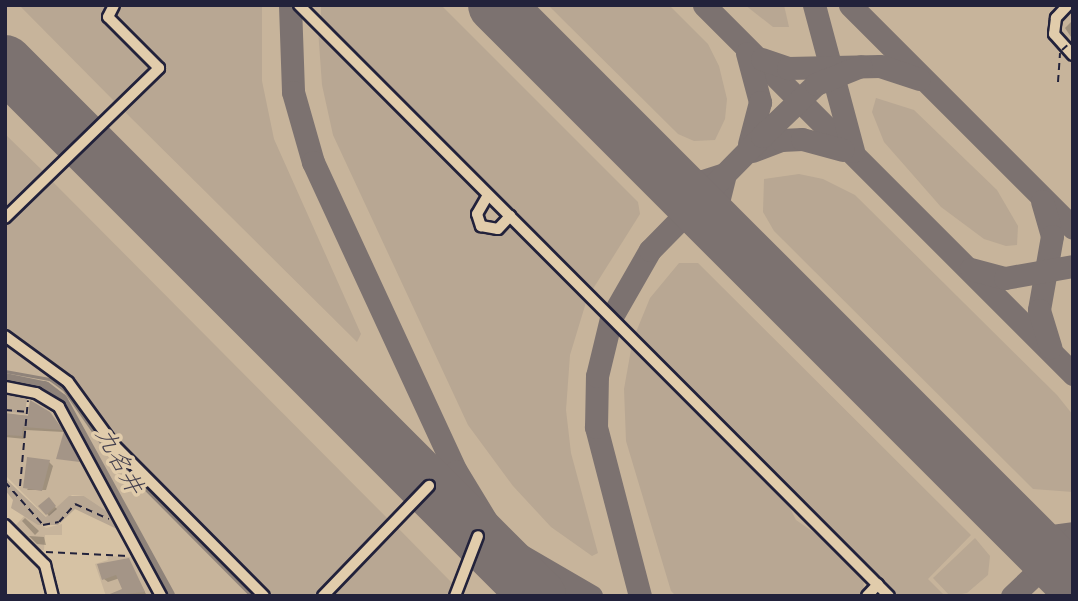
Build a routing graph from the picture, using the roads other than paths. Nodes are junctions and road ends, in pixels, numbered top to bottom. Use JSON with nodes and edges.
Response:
{"nodes":[{"id":1,"x":114,"y":5,"type":"edge"},
{"id":2,"x":299,"y":5,"type":"edge"},
{"id":3,"x":1068,"y":5,"type":"edge"},
{"id":4,"x":1073,"y":55,"type":"edge"},
{"id":5,"x":488,"y":195,"type":"junction"},
{"id":6,"x":510,"y":216,"type":"junction"},
{"id":7,"x":5,"y":218,"type":"edge"},
{"id":8,"x":5,"y":336,"type":"edge"},
{"id":9,"x":5,"y":387,"type":"edge"},
{"id":10,"x":429,"y":486,"type":"dead end"},
{"id":11,"x":5,"y":525,"type":"edge"},
{"id":12,"x":478,"y":536,"type":"dead end"},
{"id":13,"x":877,"y":584,"type":"junction"},
{"id":14,"x":53,"y":596,"type":"edge"},
{"id":15,"x":161,"y":596,"type":"edge"},
{"id":16,"x":264,"y":596,"type":"edge"},
{"id":17,"x":323,"y":596,"type":"edge"},
{"id":18,"x":455,"y":596,"type":"edge"},
{"id":19,"x":867,"y":596,"type":"edge"},
{"id":20,"x":889,"y":596,"type":"edge"}],
"edges":[{"from":1,"to":7,"type":"street"},
{"from":2,"to":5,"type":"street"},
{"from":3,"to":4,"type":"street"},
{"from":5,"to":6,"type":"street"},
{"from":5,"to":6,"type":"street"},
{"from":6,"to":13,"type":"street"},
{"from":8,"to":16,"type":"street"},
{"from":9,"to":15,"type":"street"},
{"from":10,"to":17,"type":"street"},
{"from":11,"to":14,"type":"street"},
{"from":12,"to":18,"type":"street"},
{"from":13,"to":19,"type":"street"},
{"from":13,"to":20,"type":"street"}]}
